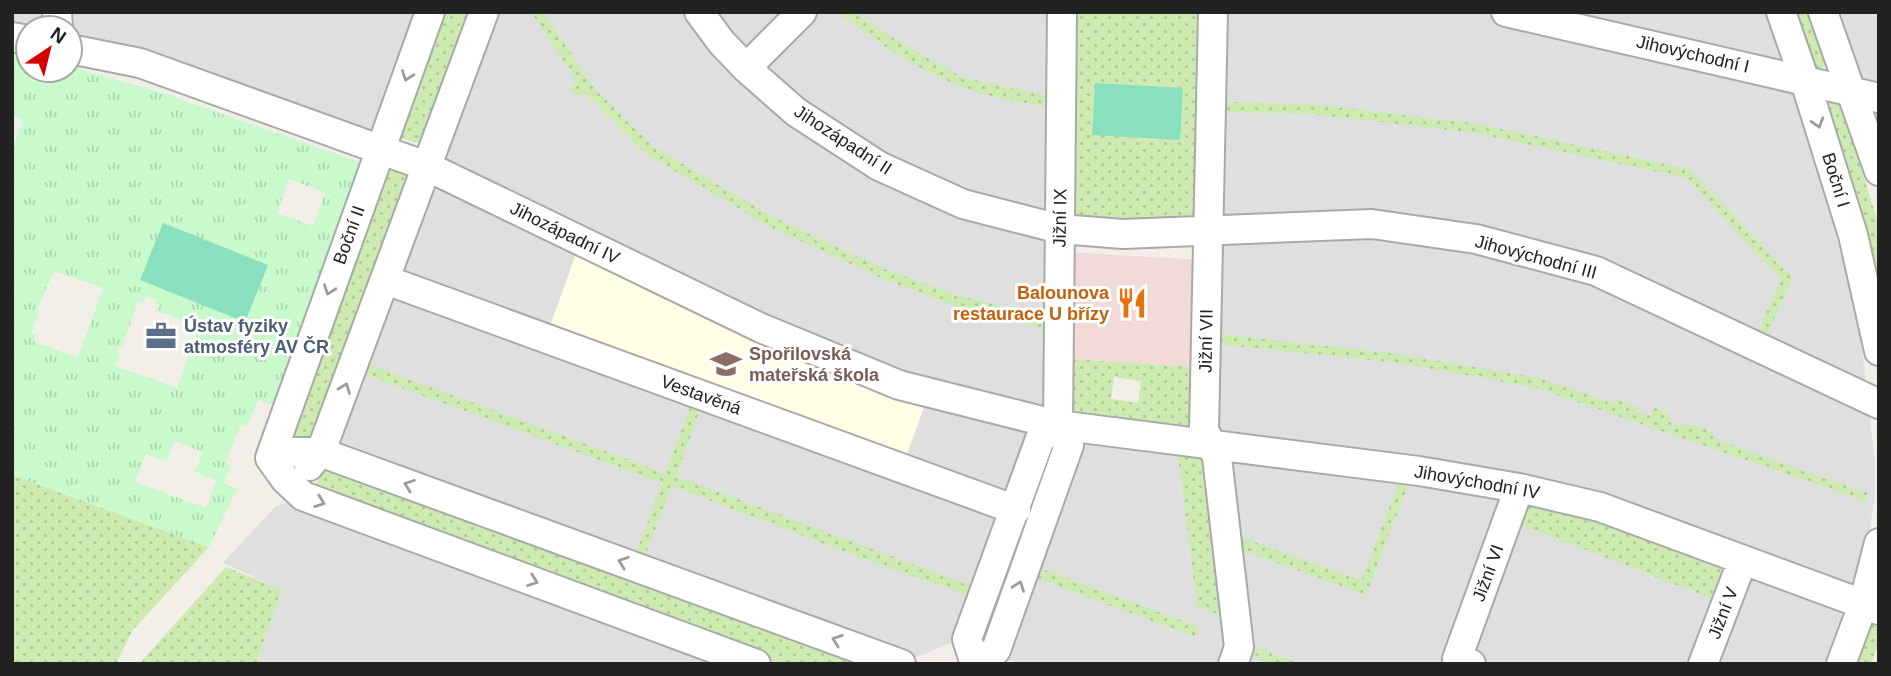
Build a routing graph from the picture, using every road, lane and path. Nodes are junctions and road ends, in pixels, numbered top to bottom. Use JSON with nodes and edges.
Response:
{"nodes":[{"id":1,"x":430,"y":12,"type":"edge"},
{"id":2,"x":484,"y":12,"type":"edge"},
{"id":3,"x":699,"y":12,"type":"edge"},
{"id":4,"x":802,"y":12,"type":"edge"},
{"id":5,"x":1062,"y":12,"type":"edge"},
{"id":6,"x":1213,"y":12,"type":"edge"},
{"id":7,"x":1506,"y":12,"type":"edge"},
{"id":8,"x":1781,"y":12,"type":"edge"},
{"id":9,"x":1823,"y":12,"type":"edge"},
{"id":10,"x":84,"y":52,"type":"edge"},
{"id":11,"x":746,"y":68,"type":"junction"},
{"id":12,"x":1805,"y":81,"type":"junction"},
{"id":13,"x":1866,"y":95,"type":"edge"},
{"id":14,"x":380,"y":149,"type":"junction"},
{"id":15,"x":426,"y":166,"type":"junction"},
{"id":16,"x":1879,"y":171,"type":"edge"},
{"id":17,"x":1060,"y":229,"type":"junction"},
{"id":18,"x":1208,"y":232,"type":"junction"},
{"id":19,"x":386,"y":280,"type":"junction"},
{"id":20,"x":1879,"y":351,"type":"edge"},
{"id":21,"x":1879,"y":404,"type":"edge"},
{"id":22,"x":1058,"y":425,"type":"junction"},
{"id":23,"x":1210,"y":443,"type":"junction"},
{"id":24,"x":320,"y":452,"type":"junction"},
{"id":25,"x":278,"y":469,"type":"junction"},
{"id":26,"x":1519,"y":488,"type":"junction"},
{"id":27,"x":1016,"y":510,"type":"junction"},
{"id":28,"x":1879,"y":543,"type":"edge"},
{"id":29,"x":1742,"y":562,"type":"junction"},
{"id":30,"x":1871,"y":608,"type":"edge"},
{"id":31,"x":1464,"y":661,"type":"edge"},
{"id":32,"x":757,"y":664,"type":"edge"},
{"id":33,"x":901,"y":664,"type":"edge"},
{"id":34,"x":975,"y":664,"type":"edge"},
{"id":35,"x":1233,"y":664,"type":"edge"},
{"id":36,"x":1703,"y":664,"type":"edge"},
{"id":37,"x":1841,"y":664,"type":"edge"}],
"edges":[{"from":1,"to":14,"type":"street","name":"Boční II","one_way":true},
{"from":2,"to":15,"type":"street"},
{"from":3,"to":11,"type":"street","name":"Jihozápadní II"},
{"from":4,"to":11,"type":"street"},
{"from":5,"to":17,"type":"street","name":"Jižní IX"},
{"from":6,"to":18,"type":"street","name":"Jižní VII"},
{"from":7,"to":12,"type":"street","name":"Jihovýchodní I"},
{"from":8,"to":12,"type":"street","name":"Boční I"},
{"from":9,"to":13,"type":"street"},
{"from":10,"to":14,"type":"street","name":"Jihozápadní IV"},
{"from":11,"to":17,"type":"street","name":"Jihozápadní II"},
{"from":12,"to":13,"type":"street","name":"Jihovýchodní I"},
{"from":12,"to":20,"type":"street","name":"Boční I","one_way":true},
{"from":13,"to":16,"type":"street"},
{"from":14,"to":15,"type":"street","name":"Jihozápadní IV"},
{"from":14,"to":25,"type":"street","name":"Boční II","one_way":true},
{"from":15,"to":19,"type":"street"},
{"from":15,"to":22,"type":"street","name":"Jihozápadní IV"},
{"from":17,"to":18,"type":"street","name":"Jihozápadní II"},
{"from":17,"to":22,"type":"street","name":"Jižní IX"},
{"from":18,"to":21,"type":"street","name":"Jihovýchodní III"},
{"from":18,"to":23,"type":"street","name":"Jižní VII"},
{"from":24,"to":19,"type":"street","one_way":true},
{"from":19,"to":27,"type":"street","name":"Vestavěná"},
{"from":22,"to":23,"type":"street","name":"Jihovýchodní IV"},
{"from":22,"to":27,"type":"street","name":"Jižní IX"},
{"from":34,"to":22,"type":"street","name":"Jižní IX","one_way":true},
{"from":23,"to":26,"type":"street","name":"Jihovýchodní IV"},
{"from":23,"to":35,"type":"street","name":"Jižní VII"},
{"from":24,"to":25,"type":"street"},
{"from":33,"to":24,"type":"street","one_way":true},
{"from":25,"to":32,"type":"street","one_way":true},
{"from":26,"to":29,"type":"street","name":"Jihovýchodní IV"},
{"from":26,"to":31,"type":"street","name":"Jižní VI"},
{"from":27,"to":34,"type":"street","name":"Jižní IX"},
{"from":28,"to":30,"type":"street"},
{"from":29,"to":30,"type":"street","name":"Jihovýchodní IV"},
{"from":29,"to":36,"type":"street","name":"Jižní V"},
{"from":30,"to":37,"type":"street"}]}
